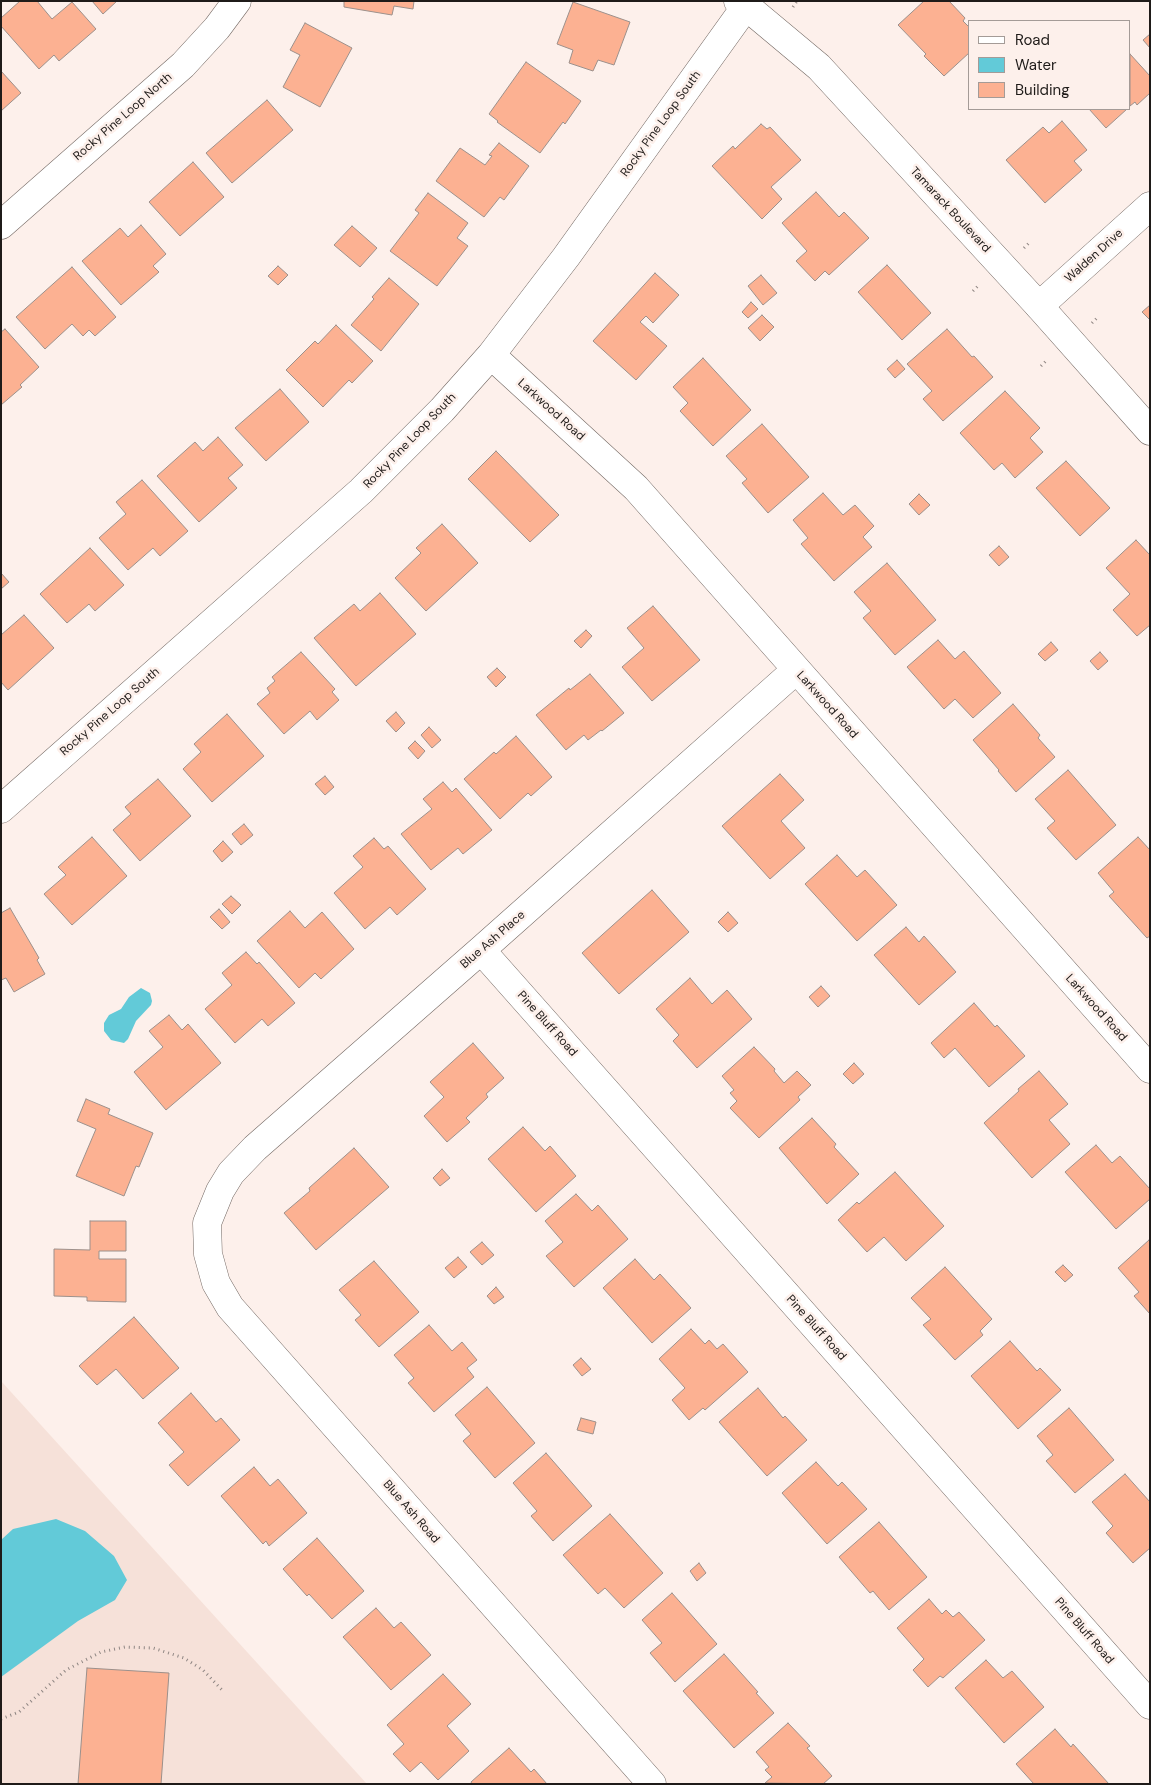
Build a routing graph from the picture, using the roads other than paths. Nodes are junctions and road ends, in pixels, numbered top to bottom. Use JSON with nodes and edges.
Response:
{"nodes":[{"id":1,"x":237,"y":1,"type":"edge"},
{"id":2,"x":742,"y":4,"type":"edge"},
{"id":3,"x":1150,"y":206,"type":"edge"},
{"id":4,"x":1,"y":225,"type":"edge"},
{"id":5,"x":1039,"y":306,"type":"junction"},
{"id":6,"x":491,"y":355,"type":"junction"},
{"id":7,"x":1150,"y":432,"type":"edge"},
{"id":8,"x":796,"y":670,"type":"junction"},
{"id":9,"x":1,"y":809,"type":"edge"},
{"id":10,"x":481,"y":950,"type":"junction"},
{"id":11,"x":1150,"y":1069,"type":"edge"},
{"id":12,"x":207,"y":1223,"type":"joint"},
{"id":13,"x":1150,"y":1705,"type":"edge"},
{"id":14,"x":652,"y":1784,"type":"edge"}],
"edges":[{"from":1,"to":4,"type":"street","name":"Rocky Pine Loop North"},
{"from":2,"to":5,"type":"street","name":"Tamarack Boulevard"},
{"from":2,"to":6,"type":"street","name":"Rocky Pine Loop South"},
{"from":3,"to":5,"type":"street","name":"Walden Drive"},
{"from":5,"to":7,"type":"street","name":"Tamarack Boulevard"},
{"from":6,"to":8,"type":"street","name":"Larkwood Road"},
{"from":6,"to":9,"type":"street","name":"Rocky Pine Loop South"},
{"from":8,"to":10,"type":"street","name":"Blue Ash Place"},
{"from":8,"to":11,"type":"street","name":"Larkwood Road"},
{"from":10,"to":12,"type":"street","name":"Blue Ash Place"},
{"from":10,"to":13,"type":"street","name":"Pine Bluff Road"},
{"from":12,"to":14,"type":"street","name":"Blue Ash Road"}]}
